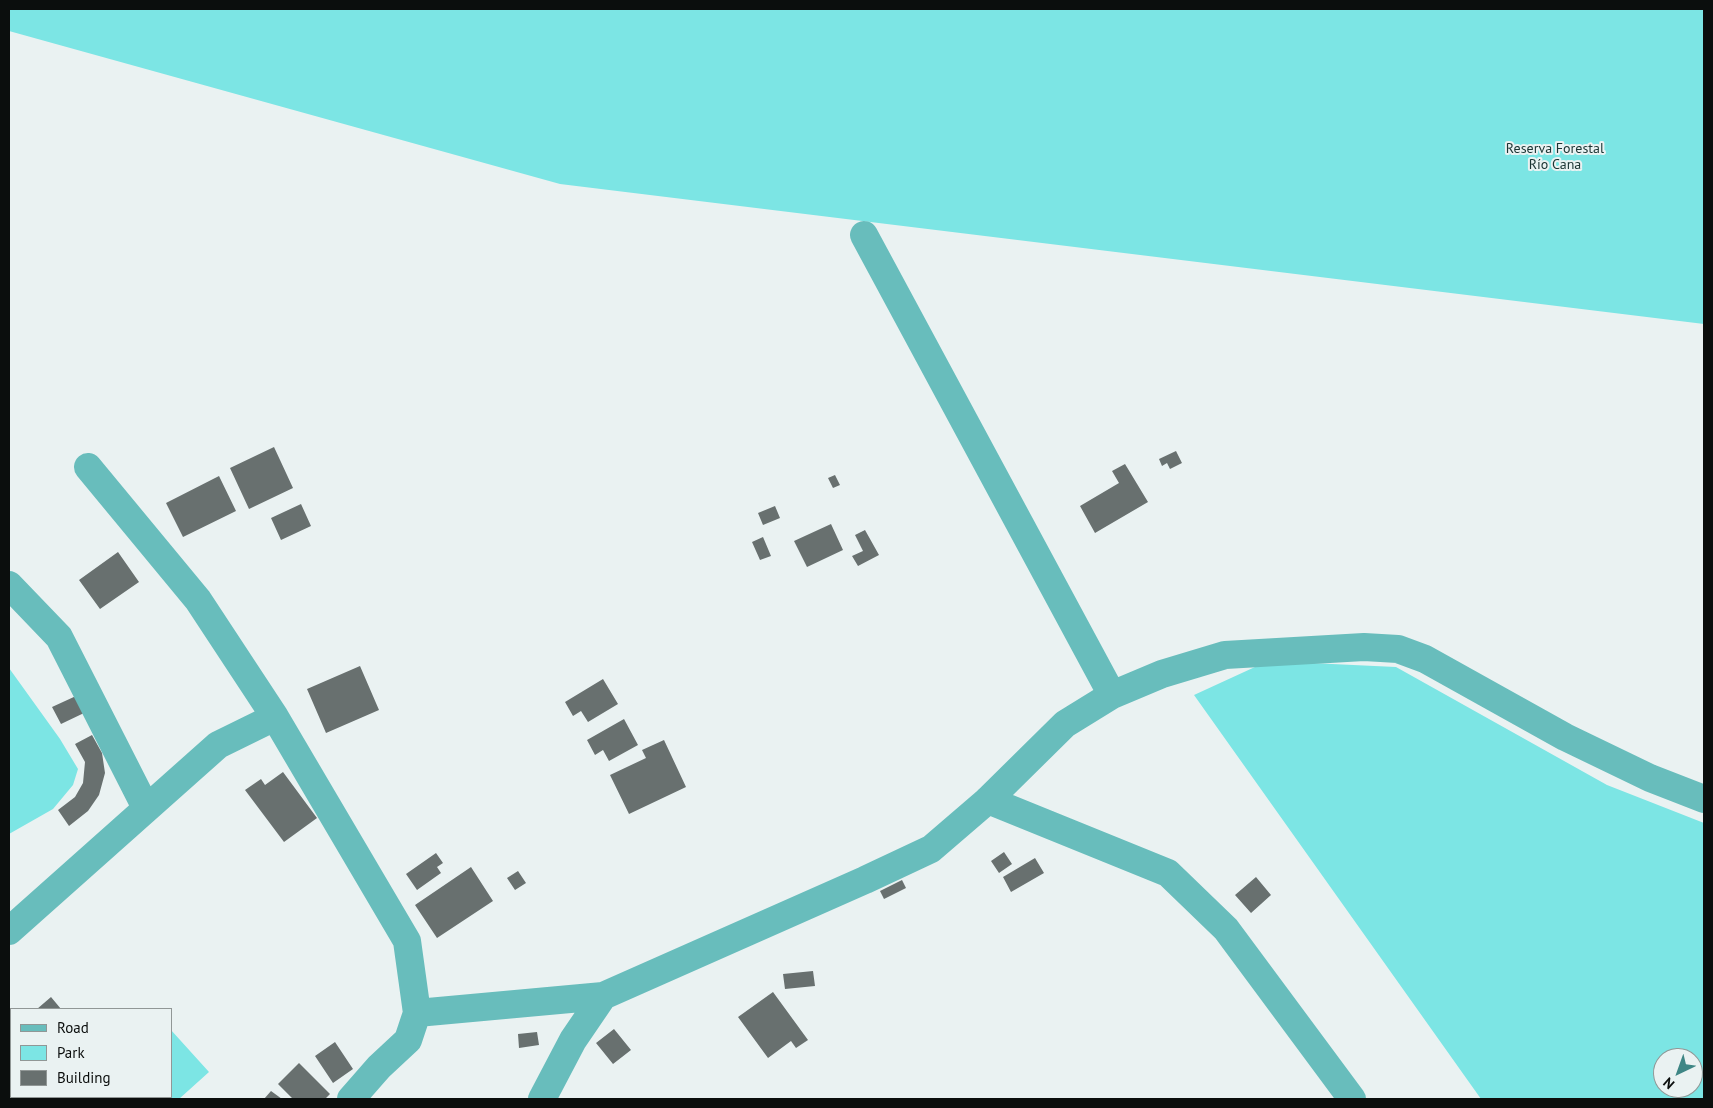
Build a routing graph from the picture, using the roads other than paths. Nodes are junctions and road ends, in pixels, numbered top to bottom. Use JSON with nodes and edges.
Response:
{"nodes":[{"id":1,"x":864,"y":235,"type":"dead end"},
{"id":2,"x":88,"y":467,"type":"dead end"},
{"id":3,"x":9,"y":585,"type":"edge"},
{"id":4,"x":1112,"y":696,"type":"junction"},
{"id":5,"x":274,"y":717,"type":"junction"},
{"id":6,"x":1704,"y":799,"type":"edge"},
{"id":7,"x":988,"y":800,"type":"junction"},
{"id":8,"x":146,"y":808,"type":"junction"},
{"id":9,"x":9,"y":931,"type":"edge"},
{"id":10,"x":603,"y":996,"type":"junction"},
{"id":11,"x":417,"y":1013,"type":"junction"},
{"id":12,"x":350,"y":1099,"type":"edge"},
{"id":13,"x":542,"y":1099,"type":"edge"},
{"id":14,"x":1352,"y":1099,"type":"edge"}],
"edges":[{"from":1,"to":4,"type":"street"},
{"from":2,"to":5,"type":"street"},
{"from":3,"to":8,"type":"street"},
{"from":4,"to":6,"type":"street"},
{"from":4,"to":7,"type":"street"},
{"from":5,"to":8,"type":"street"},
{"from":5,"to":11,"type":"street"},
{"from":7,"to":10,"type":"street"},
{"from":7,"to":14,"type":"street"},
{"from":8,"to":9,"type":"street"},
{"from":10,"to":11,"type":"street"},
{"from":10,"to":13,"type":"street"},
{"from":11,"to":12,"type":"street"}]}
